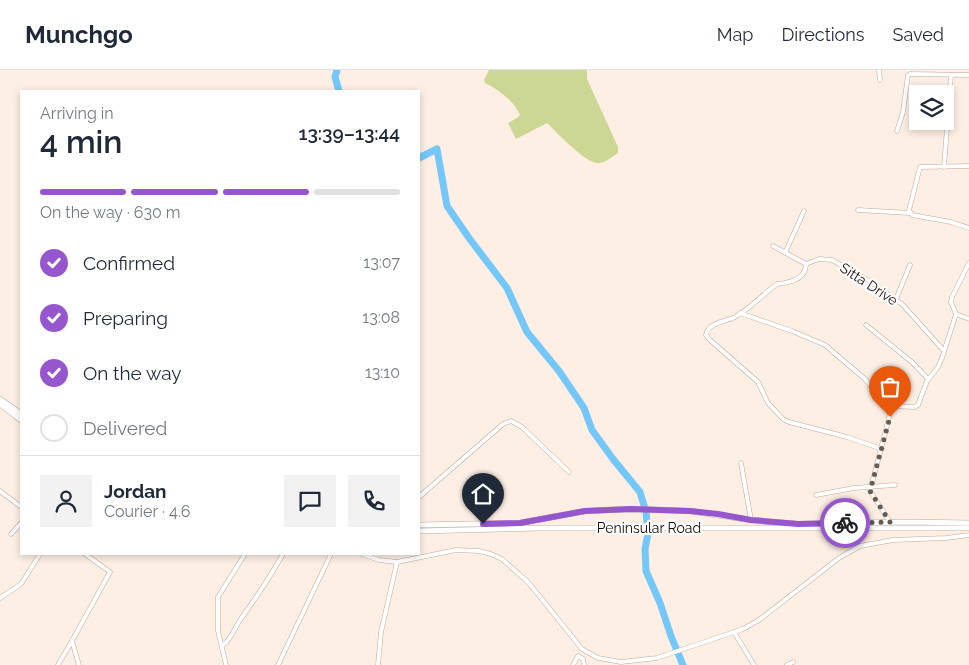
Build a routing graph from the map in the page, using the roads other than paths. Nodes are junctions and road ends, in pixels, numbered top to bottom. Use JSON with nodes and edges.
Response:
{"nodes":[{"id":1,"x":879,"y":70,"type":"edge"},
{"id":2,"x":951,"y":75,"type":"junction"},
{"id":3,"x":969,"y":76,"type":"edge"},
{"id":4,"x":880,"y":80,"type":"dead end"},
{"id":5,"x":898,"y":132,"type":"dead end"},
{"id":6,"x":969,"y":166,"type":"edge"},
{"id":7,"x":944,"y":167,"type":"junction"},
{"id":8,"x":858,"y":210,"type":"dead end"},
{"id":9,"x":804,"y":211,"type":"dead end"},
{"id":10,"x":910,"y":213,"type":"junction"},
{"id":11,"x":969,"y":228,"type":"edge"},
{"id":12,"x":773,"y":246,"type":"dead end"},
{"id":13,"x":785,"y":253,"type":"junction"},
{"id":14,"x":806,"y":264,"type":"junction"},
{"id":15,"x":969,"y":264,"type":"edge"},
{"id":16,"x":910,"y":265,"type":"dead end"},
{"id":17,"x":896,"y":299,"type":"junction"},
{"id":18,"x":740,"y":313,"type":"junction"},
{"id":19,"x":956,"y":314,"type":"junction"},
{"id":20,"x":969,"y":319,"type":"edge"},
{"id":21,"x":866,"y":325,"type":"dead end"},
{"id":22,"x":944,"y":351,"type":"junction"},
{"id":23,"x":928,"y":379,"type":"junction"},
{"id":24,"x":0,"y":398,"type":"edge"},
{"id":25,"x":0,"y":404,"type":"edge"},
{"id":26,"x":892,"y":406,"type":"junction"},
{"id":27,"x":20,"y":413,"type":"edge"},
{"id":28,"x":20,"y":419,"type":"edge"},
{"id":29,"x":882,"y":449,"type":"junction"},
{"id":30,"x":741,"y":463,"type":"dead end"},
{"id":31,"x":569,"y":472,"type":"dead end"},
{"id":32,"x":896,"y":485,"type":"dead end"},
{"id":33,"x":870,"y":488,"type":"junction"},
{"id":34,"x":0,"y":491,"type":"edge"},
{"id":35,"x":816,"y":495,"type":"dead end"},
{"id":36,"x":420,"y":496,"type":"edge"},
{"id":37,"x":20,"y":506,"type":"edge"},
{"id":38,"x":751,"y":520,"type":"junction"},
{"id":39,"x":890,"y":522,"type":"junction"},
{"id":40,"x":969,"y":523,"type":"edge"},
{"id":41,"x":20,"y":524,"type":"edge"},
{"id":42,"x":420,"y":525,"type":"edge"},
{"id":43,"x":969,"y":528,"type":"edge"},
{"id":44,"x":420,"y":530,"type":"edge"},
{"id":45,"x":11,"y":534,"type":"dead end"},
{"id":46,"x":969,"y":535,"type":"edge"},
{"id":47,"x":39,"y":555,"type":"edge"},
{"id":48,"x":86,"y":555,"type":"edge"},
{"id":49,"x":245,"y":555,"type":"edge"},
{"id":50,"x":282,"y":555,"type":"edge"},
{"id":51,"x":331,"y":555,"type":"edge"},
{"id":52,"x":365,"y":555,"type":"edge"},
{"id":53,"x":398,"y":562,"type":"junction"},
{"id":54,"x":0,"y":598,"type":"edge"},
{"id":55,"x":734,"y":632,"type":"junction"},
{"id":56,"x":72,"y":641,"type":"junction"},
{"id":57,"x":222,"y":646,"type":"junction"},
{"id":58,"x":647,"y":660,"type":"junction"},
{"id":59,"x":793,"y":662,"type":"dead end"},
{"id":60,"x":58,"y":665,"type":"edge"},
{"id":61,"x":79,"y":665,"type":"edge"},
{"id":62,"x":226,"y":665,"type":"edge"},
{"id":63,"x":278,"y":665,"type":"edge"},
{"id":64,"x":378,"y":665,"type":"edge"},
{"id":65,"x":573,"y":665,"type":"edge"},
{"id":66,"x":584,"y":665,"type":"edge"},
{"id":67,"x":644,"y":665,"type":"edge"},
{"id":68,"x":754,"y":665,"type":"edge"},
{"id":69,"x":787,"y":665,"type":"edge"}],
"edges":[{"from":1,"to":4,"type":"street"},
{"from":2,"to":3,"type":"street"},
{"from":2,"to":5,"type":"street"},
{"from":2,"to":7,"type":"street"},
{"from":6,"to":7,"type":"street"},
{"from":7,"to":10,"type":"street"},
{"from":8,"to":10,"type":"street"},
{"from":9,"to":13,"type":"street"},
{"from":10,"to":11,"type":"street"},
{"from":12,"to":13,"type":"street"},
{"from":13,"to":14,"type":"street"},
{"from":14,"to":17,"type":"street","name":"Sitta Drive"},
{"from":14,"to":18,"type":"street"},
{"from":15,"to":19,"type":"street"},
{"from":16,"to":17,"type":"street"},
{"from":17,"to":22,"type":"street","name":"Sitta Drive"},
{"from":18,"to":26,"type":"street"},
{"from":18,"to":29,"type":"street"},
{"from":19,"to":20,"type":"street"},
{"from":19,"to":22,"type":"street"},
{"from":21,"to":23,"type":"street"},
{"from":22,"to":23,"type":"street"},
{"from":23,"to":26,"type":"street"},
{"from":24,"to":27,"type":"main road"},
{"from":25,"to":28,"type":"main road"},
{"from":26,"to":29,"type":"street"},
{"from":29,"to":33,"type":"street"},
{"from":30,"to":38,"type":"street"},
{"from":31,"to":36,"type":"street"},
{"from":32,"to":33,"type":"street"},
{"from":33,"to":35,"type":"street"},
{"from":33,"to":39,"type":"street"},
{"from":34,"to":37,"type":"street"},
{"from":38,"to":39,"type":"main road","name":"Peninsular Road"},
{"from":38,"to":42,"type":"main road","name":"Peninsular Road"},
{"from":39,"to":40,"type":"main road","name":"Peninsular Road"},
{"from":41,"to":45,"type":"street"},
{"from":43,"to":44,"type":"main road","name":"Peninsular Road"},
{"from":46,"to":55,"type":"street"},
{"from":47,"to":54,"type":"street"},
{"from":48,"to":56,"type":"street"},
{"from":49,"to":57,"type":"street"},
{"from":50,"to":57,"type":"street"},
{"from":51,"to":63,"type":"street"},
{"from":52,"to":53,"type":"street"},
{"from":53,"to":58,"type":"street"},
{"from":53,"to":64,"type":"street"},
{"from":55,"to":58,"type":"street"},
{"from":55,"to":68,"type":"street"},
{"from":56,"to":60,"type":"street"},
{"from":56,"to":61,"type":"street"},
{"from":57,"to":62,"type":"street"},
{"from":58,"to":67,"type":"street"},
{"from":59,"to":69,"type":"street"},
{"from":65,"to":66,"type":"street"}]}
